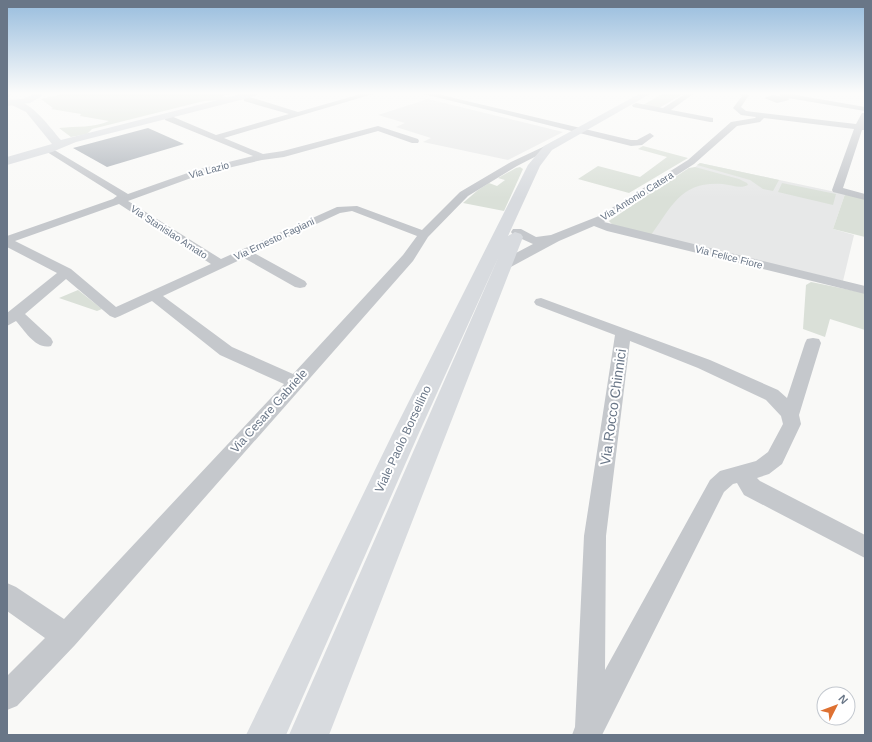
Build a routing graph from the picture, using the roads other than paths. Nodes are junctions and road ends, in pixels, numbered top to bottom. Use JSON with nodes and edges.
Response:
{"nodes":[{"id":1,"x":46,"y":129,"type":"edge"},
{"id":2,"x":118,"y":129,"type":"edge"},
{"id":3,"x":127,"y":129,"type":"edge"},
{"id":4,"x":193,"y":129,"type":"edge"},
{"id":5,"x":247,"y":129,"type":"edge"},
{"id":6,"x":376,"y":129,"type":"edge"},
{"id":7,"x":380,"y":129,"type":"edge"},
{"id":8,"x":569,"y":129,"type":"edge"},
{"id":9,"x":589,"y":129,"type":"edge"},
{"id":10,"x":590,"y":129,"type":"edge"},
{"id":11,"x":729,"y":129,"type":"edge"},
{"id":12,"x":861,"y":129,"type":"edge"},
{"id":13,"x":583,"y":132,"type":"junction"},
{"id":14,"x":650,"y":136,"type":"dead end"},
{"id":15,"x":215,"y":138,"type":"junction"},
{"id":16,"x":415,"y":141,"type":"dead end"},
{"id":17,"x":53,"y":147,"type":"junction"},
{"id":18,"x":262,"y":157,"type":"junction"},
{"id":19,"x":538,"y":157,"type":"junction"},
{"id":20,"x":7,"y":161,"type":"edge"},
{"id":21,"x":865,"y":196,"type":"edge"},
{"id":22,"x":122,"y":198,"type":"junction"},
{"id":23,"x":594,"y":222,"type":"junction"},
{"id":24,"x":517,"y":232,"type":"junction"},
{"id":25,"x":424,"y":235,"type":"junction"},
{"id":26,"x":555,"y":238,"type":"junction"},
{"id":27,"x":9,"y":244,"type":"edge"},
{"id":28,"x":245,"y":253,"type":"junction"},
{"id":29,"x":220,"y":264,"type":"junction"},
{"id":30,"x":502,"y":266,"type":"junction"},
{"id":31,"x":66,"y":272,"type":"junction"},
{"id":32,"x":300,"y":284,"type":"dead end"},
{"id":33,"x":865,"y":290,"type":"edge"},
{"id":34,"x":153,"y":296,"type":"junction"},
{"id":35,"x":541,"y":302,"type":"dead end"},
{"id":36,"x":12,"y":317,"type":"edge"},
{"id":37,"x":623,"y":333,"type":"junction"},
{"id":38,"x":45,"y":342,"type":"dead end"},
{"id":39,"x":813,"y":343,"type":"dead end"},
{"id":40,"x":296,"y":382,"type":"junction"},
{"id":41,"x":790,"y":415,"type":"junction"},
{"id":42,"x":742,"y":473,"type":"junction"},
{"id":43,"x":865,"y":547,"type":"edge"},
{"id":44,"x":7,"y":596,"type":"edge"},
{"id":45,"x":66,"y":636,"type":"junction"},
{"id":46,"x":7,"y":696,"type":"edge"},
{"id":47,"x":588,"y":731,"type":"edge"},
{"id":48,"x":266,"y":735,"type":"edge"},
{"id":49,"x":309,"y":735,"type":"edge"}],
"edges":[{"from":1,"to":17,"type":"street"},
{"from":2,"to":17,"type":"street"},
{"from":3,"to":17,"type":"street"},
{"from":4,"to":15,"type":"street"},
{"from":5,"to":15,"type":"street"},
{"from":6,"to":18,"type":"street","name":"Via Lazio"},
{"from":7,"to":16,"type":"street","name":"Via Lazio"},
{"from":8,"to":13,"type":"street"},
{"from":9,"to":13,"type":"street"},
{"from":10,"to":13,"type":"street"},
{"from":11,"to":23,"type":"street","name":"Via Antonio Catera"},
{"from":12,"to":21,"type":"street"},
{"from":13,"to":14,"type":"street"},
{"from":13,"to":19,"type":"street"},
{"from":15,"to":18,"type":"street"},
{"from":17,"to":20,"type":"street"},
{"from":17,"to":22,"type":"street","name":"Via Stanislao Amato"},
{"from":18,"to":22,"type":"street","name":"Via Lazio"},
{"from":19,"to":24,"type":"street","name":"Viale Paolo Borsellino"},
{"from":19,"to":25,"type":"street","name":"Via Cesare Gabriele"},
{"from":19,"to":48,"type":"street","name":"Viale Paolo Borsellino"},
{"from":22,"to":27,"type":"street","name":"Via Lazio"},
{"from":22,"to":29,"type":"street","name":"Via Stanislao Amato"},
{"from":23,"to":26,"type":"street","name":"Via Antonio Catera"},
{"from":23,"to":33,"type":"street","name":"Via Felice Fiore"},
{"from":24,"to":26,"type":"street"},
{"from":24,"to":30,"type":"street","name":"Viale Paolo Borsellino"},
{"from":25,"to":28,"type":"street","name":"Via Ernesto Fagiani"},
{"from":25,"to":40,"type":"street","name":"Via Cesare Gabriele"},
{"from":26,"to":30,"type":"street","name":"Via Antonio Catera"},
{"from":27,"to":31,"type":"street"},
{"from":28,"to":29,"type":"street","name":"Via Ernesto Fagiani"},
{"from":28,"to":32,"type":"street"},
{"from":29,"to":34,"type":"street","name":"Via Ernesto Fagiani"},
{"from":30,"to":49,"type":"street","name":"Viale Paolo Borsellino"},
{"from":31,"to":34,"type":"street","name":"Via Ernesto Fagiani"},
{"from":31,"to":36,"type":"street"},
{"from":34,"to":40,"type":"street"},
{"from":35,"to":37,"type":"street"},
{"from":36,"to":38,"type":"street"},
{"from":37,"to":41,"type":"street","name":"Via Rocco Chinnici"},
{"from":37,"to":47,"type":"street","name":"Via Rocco Chinnici"},
{"from":39,"to":41,"type":"street"},
{"from":40,"to":45,"type":"street","name":"Via Cesare Gabriele"},
{"from":41,"to":42,"type":"street","name":"Via Rocco Chinnici"},
{"from":42,"to":43,"type":"street"},
{"from":42,"to":47,"type":"street","name":"Via Rocco Chinnici"},
{"from":44,"to":45,"type":"street"},
{"from":45,"to":46,"type":"street","name":"Via Cesare Gabriele"}]}
